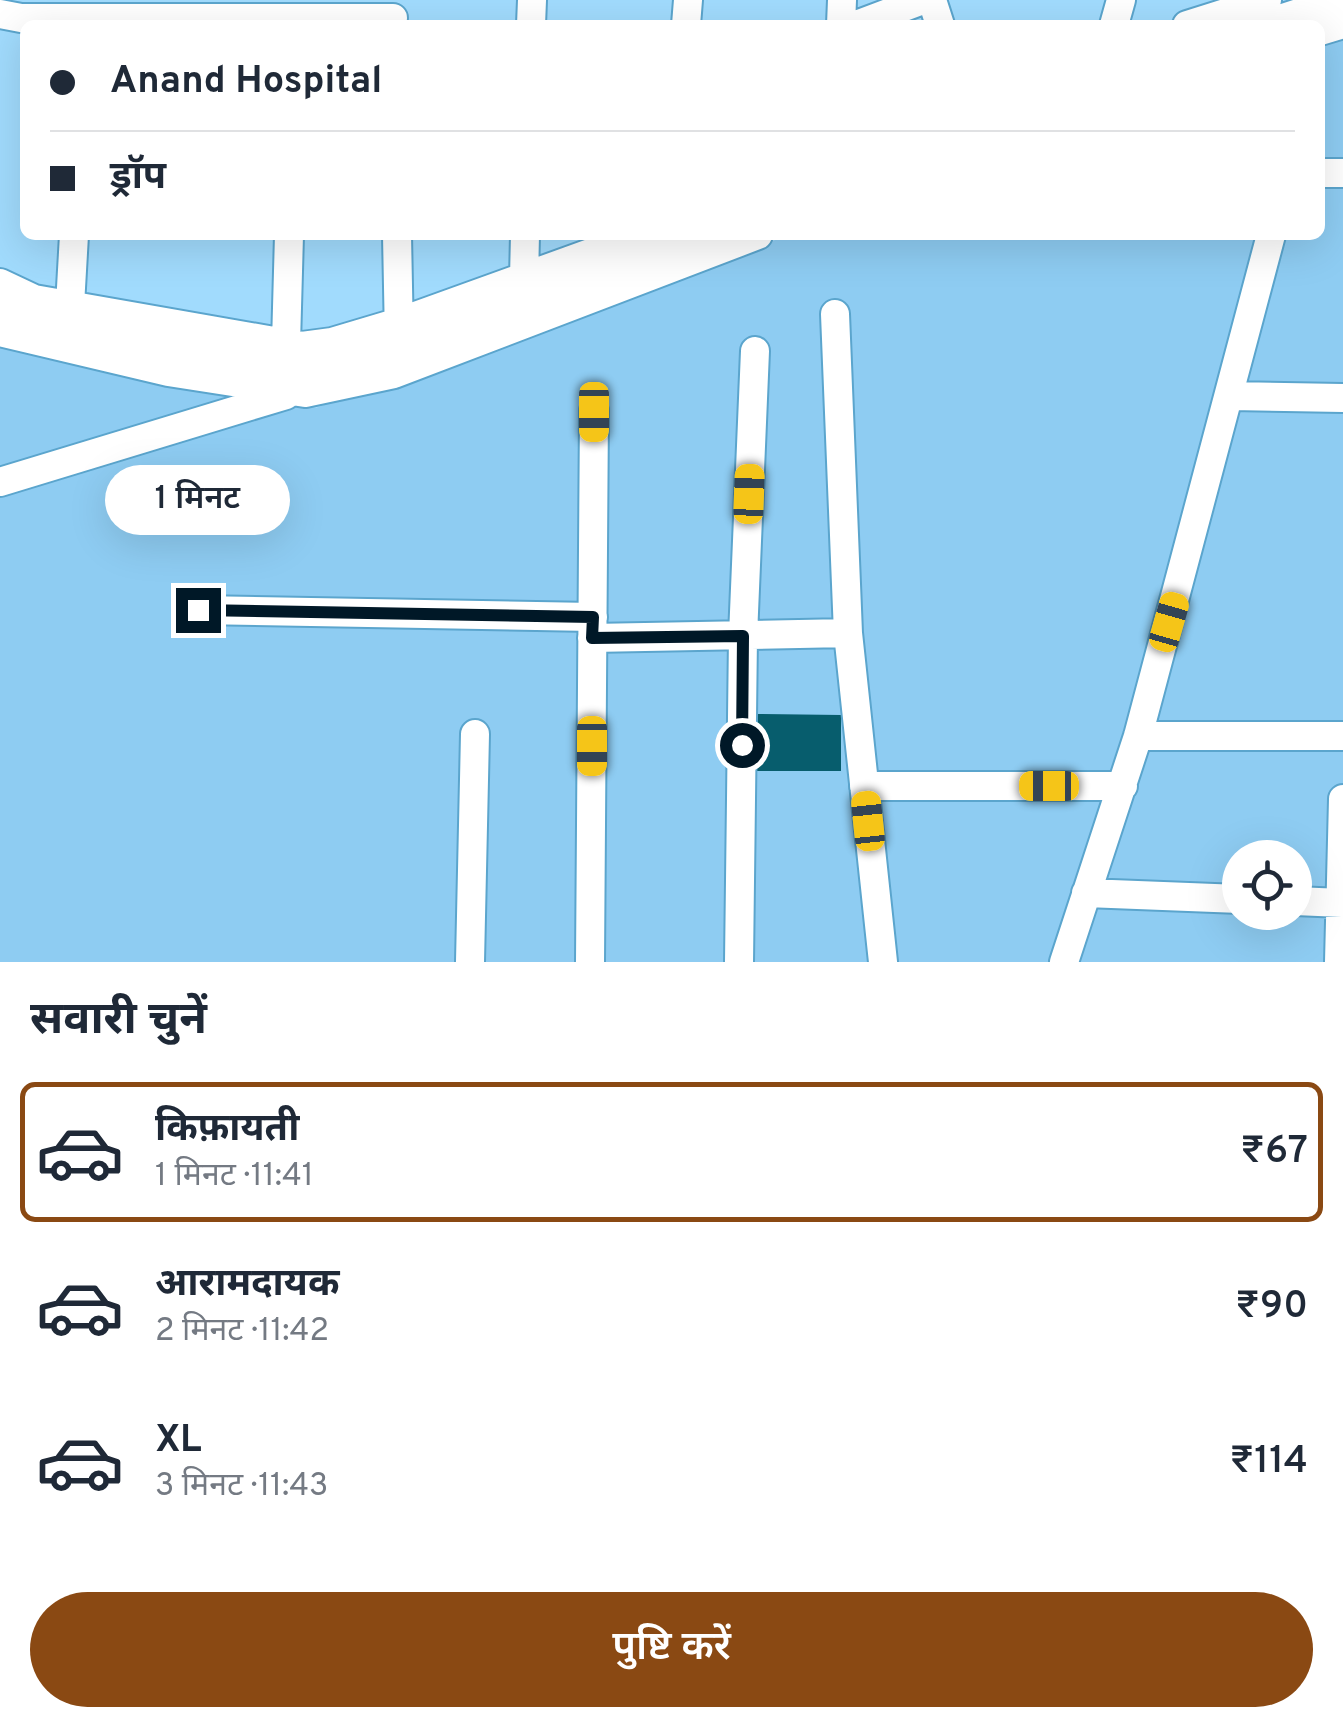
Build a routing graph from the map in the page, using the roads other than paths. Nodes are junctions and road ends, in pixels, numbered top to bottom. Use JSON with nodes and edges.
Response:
{"nodes":[{"id":1,"x":923,"y":0,"type":"edge"},
{"id":2,"x":1266,"y":0,"type":"edge"},
{"id":3,"x":1340,"y":0,"type":"edge"},
{"id":4,"x":0,"y":14,"type":"edge"},
{"id":5,"x":84,"y":14,"type":"edge"},
{"id":6,"x":196,"y":14,"type":"edge"},
{"id":7,"x":393,"y":14,"type":"edge"},
{"id":8,"x":297,"y":15,"type":"edge"},
{"id":9,"x":869,"y":20,"type":"edge"},
{"id":10,"x":1202,"y":20,"type":"edge"},
{"id":11,"x":1277,"y":20,"type":"edge"},
{"id":12,"x":74,"y":240,"type":"edge"},
{"id":13,"x":290,"y":240,"type":"edge"},
{"id":14,"x":397,"y":240,"type":"edge"},
{"id":15,"x":525,"y":240,"type":"edge"},
{"id":16,"x":627,"y":240,"type":"edge"},
{"id":17,"x":680,"y":240,"type":"edge"},
{"id":18,"x":745,"y":240,"type":"edge"},
{"id":19,"x":1271,"y":240,"type":"edge"},
{"id":20,"x":524,"y":278,"type":"junction"},
{"id":21,"x":0,"y":283,"type":"edge"},
{"id":22,"x":0,"y":306,"type":"edge"},
{"id":23,"x":835,"y":314,"type":"dead end"},
{"id":24,"x":70,"y":316,"type":"junction"},
{"id":25,"x":0,"y":332,"type":"edge"},
{"id":26,"x":399,"y":334,"type":"junction"},
{"id":27,"x":755,"y":352,"type":"dead end"},
{"id":28,"x":297,"y":369,"type":"junction"},
{"id":29,"x":1231,"y":396,"type":"junction"},
{"id":30,"x":1343,"y":398,"type":"edge"},
{"id":31,"x":594,"y":412,"type":"dead end"},
{"id":32,"x":0,"y":482,"type":"edge"},
{"id":33,"x":198,"y":610,"type":"dead end"},
{"id":34,"x":592,"y":627,"type":"junction"},
{"id":35,"x":848,"y":634,"type":"junction"},
{"id":36,"x":743,"y":636,"type":"junction"},
{"id":37,"x":475,"y":734,"type":"dead end"},
{"id":38,"x":1138,"y":736,"type":"junction"},
{"id":39,"x":1343,"y":736,"type":"edge"},
{"id":40,"x":864,"y":786,"type":"junction"},
{"id":41,"x":1123,"y":786,"type":"junction"},
{"id":42,"x":1343,"y":799,"type":"edge"},
{"id":43,"x":1086,"y":893,"type":"junction"},
{"id":44,"x":1222,"y":898,"type":"edge"},
{"id":45,"x":1312,"y":902,"type":"edge"},
{"id":46,"x":1342,"y":903,"type":"edge"},
{"id":47,"x":470,"y":962,"type":"edge"},
{"id":48,"x":590,"y":962,"type":"edge"},
{"id":49,"x":740,"y":962,"type":"edge"},
{"id":50,"x":883,"y":962,"type":"edge"},
{"id":51,"x":1064,"y":962,"type":"edge"},
{"id":52,"x":1339,"y":962,"type":"edge"}],
"edges":[{"from":1,"to":9,"type":"street"},
{"from":2,"to":10,"type":"street"},
{"from":3,"to":11,"type":"street"},
{"from":4,"to":5,"type":"street"},
{"from":5,"to":6,"type":"street"},
{"from":6,"to":8,"type":"street"},
{"from":7,"to":8,"type":"street"},
{"from":12,"to":24,"type":"street"},
{"from":13,"to":28,"type":"street"},
{"from":14,"to":26,"type":"street"},
{"from":15,"to":20,"type":"street"},
{"from":16,"to":20,"type":"street"},
{"from":17,"to":26,"type":"street"},
{"from":18,"to":28,"type":"street"},
{"from":19,"to":29,"type":"street"},
{"from":20,"to":26,"type":"street"},
{"from":21,"to":24,"type":"street"},
{"from":22,"to":24,"type":"street"},
{"from":23,"to":35,"type":"street"},
{"from":24,"to":28,"type":"street"},
{"from":25,"to":28,"type":"street"},
{"from":26,"to":28,"type":"street"},
{"from":27,"to":36,"type":"street"},
{"from":28,"to":32,"type":"street"},
{"from":29,"to":30,"type":"street"},
{"from":29,"to":38,"type":"street"},
{"from":31,"to":34,"type":"street"},
{"from":33,"to":34,"type":"street"},
{"from":34,"to":36,"type":"street"},
{"from":34,"to":48,"type":"street"},
{"from":35,"to":36,"type":"street"},
{"from":35,"to":40,"type":"street"},
{"from":36,"to":49,"type":"street"},
{"from":37,"to":47,"type":"street"},
{"from":38,"to":39,"type":"street"},
{"from":38,"to":41,"type":"street"},
{"from":40,"to":41,"type":"street"},
{"from":40,"to":50,"type":"street"},
{"from":41,"to":43,"type":"street"},
{"from":42,"to":46,"type":"street"},
{"from":43,"to":44,"type":"street"},
{"from":43,"to":51,"type":"street"},
{"from":45,"to":46,"type":"street"},
{"from":46,"to":52,"type":"street"}]}
